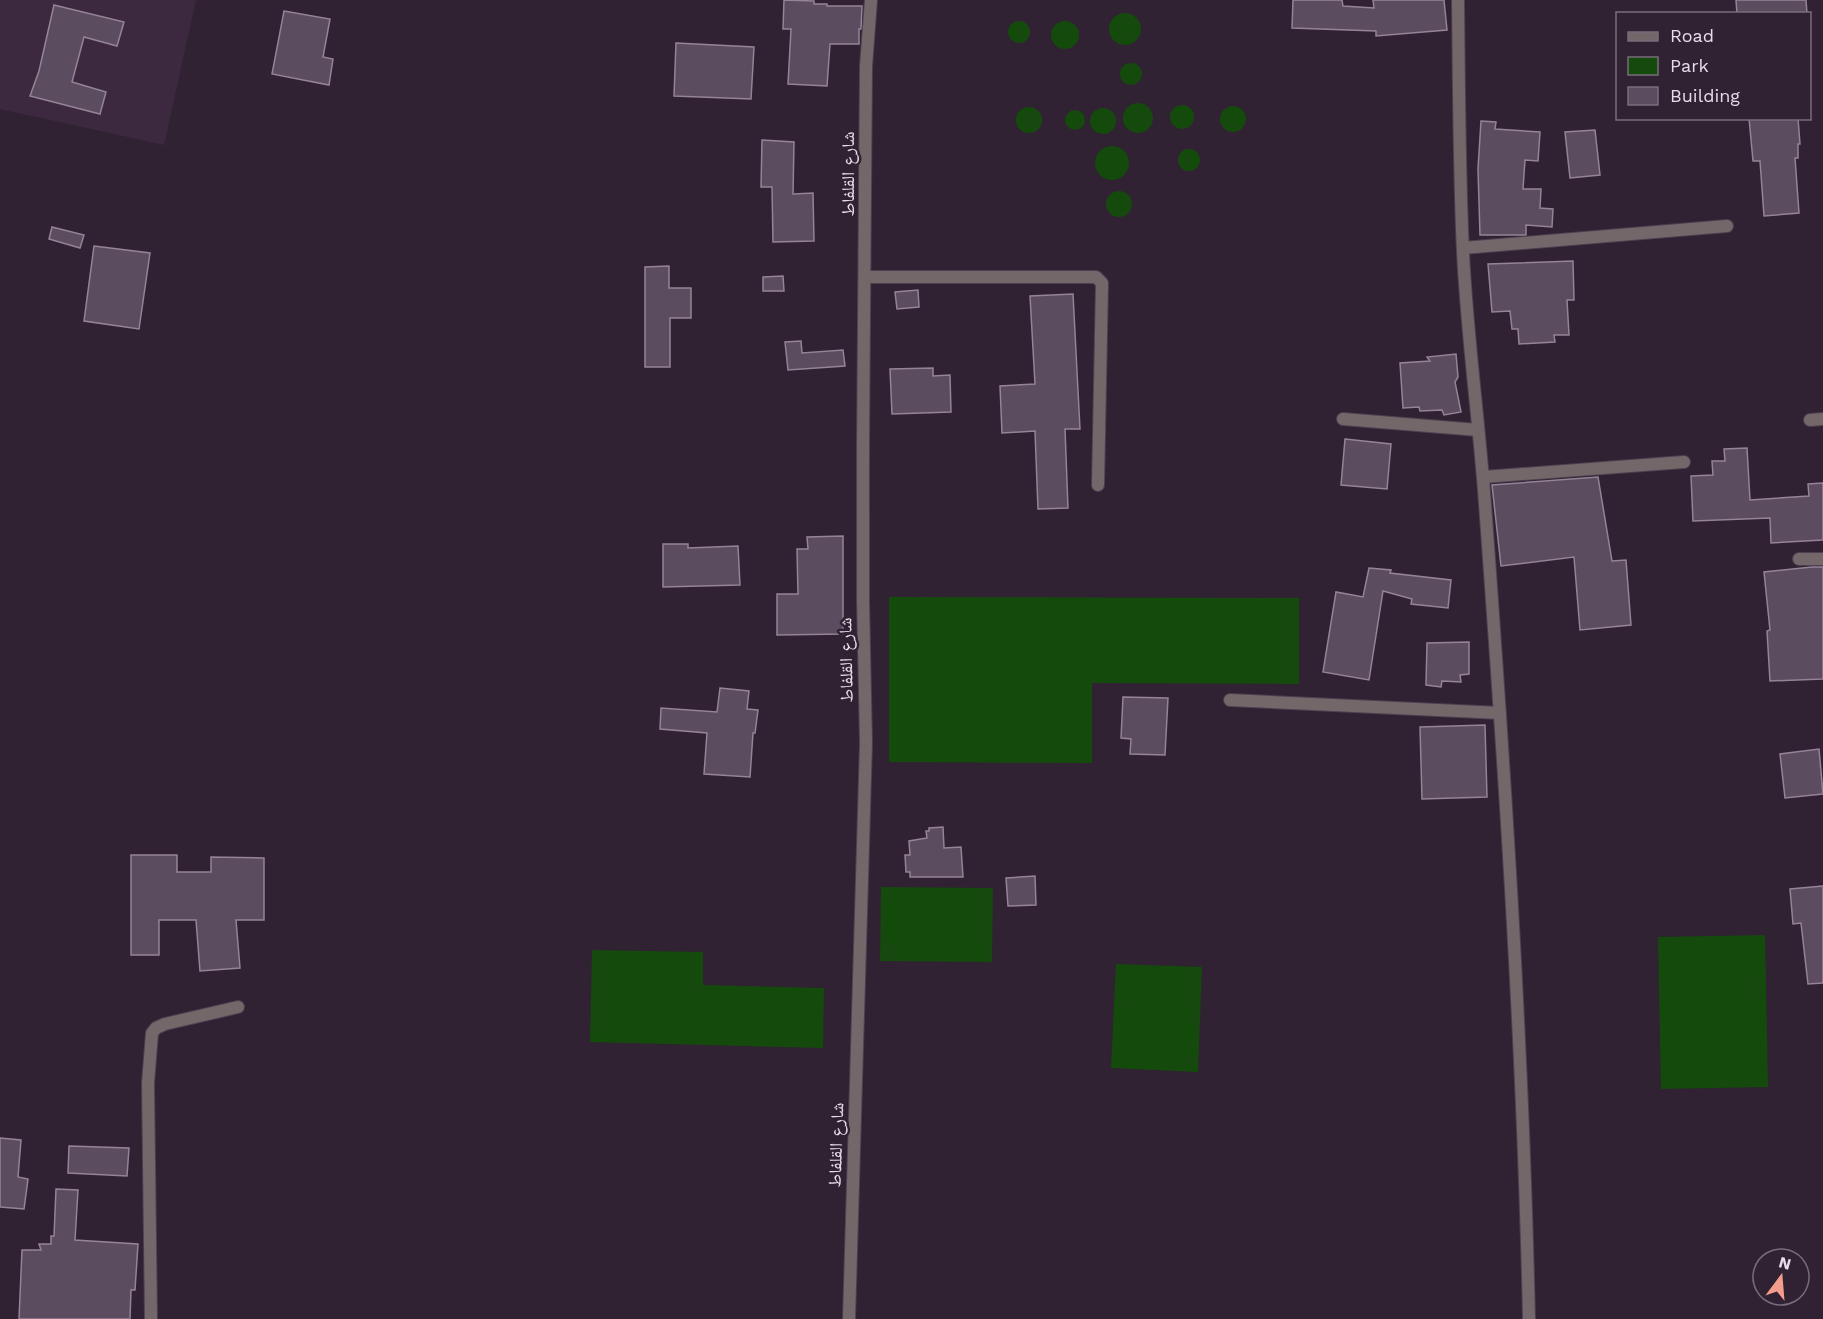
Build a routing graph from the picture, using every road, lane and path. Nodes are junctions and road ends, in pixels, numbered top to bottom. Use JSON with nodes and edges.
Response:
{"nodes":[{"id":1,"x":871,"y":0,"type":"edge"},
{"id":2,"x":1458,"y":0,"type":"edge"},
{"id":3,"x":1727,"y":226,"type":"dead end"},
{"id":4,"x":1463,"y":248,"type":"junction"},
{"id":5,"x":865,"y":277,"type":"junction"},
{"id":6,"x":1343,"y":419,"type":"dead end"},
{"id":7,"x":1478,"y":430,"type":"junction"},
{"id":8,"x":1684,"y":462,"type":"dead end"},
{"id":9,"x":1483,"y":477,"type":"junction"},
{"id":10,"x":1098,"y":485,"type":"dead end"},
{"id":11,"x":1823,"y":559,"type":"edge"},
{"id":12,"x":1799,"y":560,"type":"dead end"},
{"id":13,"x":1230,"y":700,"type":"dead end"},
{"id":14,"x":1500,"y":714,"type":"junction"},
{"id":15,"x":238,"y":1007,"type":"dead end"},
{"id":16,"x":151,"y":1319,"type":"edge"},
{"id":17,"x":849,"y":1319,"type":"edge"},
{"id":18,"x":1529,"y":1319,"type":"edge"}],
"edges":[{"from":1,"to":5,"type":"street","name":"شارع القلفاط"},
{"from":2,"to":4,"type":"street"},
{"from":3,"to":4,"type":"street"},
{"from":4,"to":7,"type":"street"},
{"from":5,"to":10,"type":"street"},
{"from":5,"to":17,"type":"street","name":"شارع القلفاط"},
{"from":6,"to":7,"type":"street"},
{"from":7,"to":9,"type":"street"},
{"from":8,"to":9,"type":"street"},
{"from":9,"to":14,"type":"street"},
{"from":11,"to":12,"type":"street"},
{"from":13,"to":14,"type":"street"},
{"from":14,"to":18,"type":"street"},
{"from":15,"to":16,"type":"street"}]}
